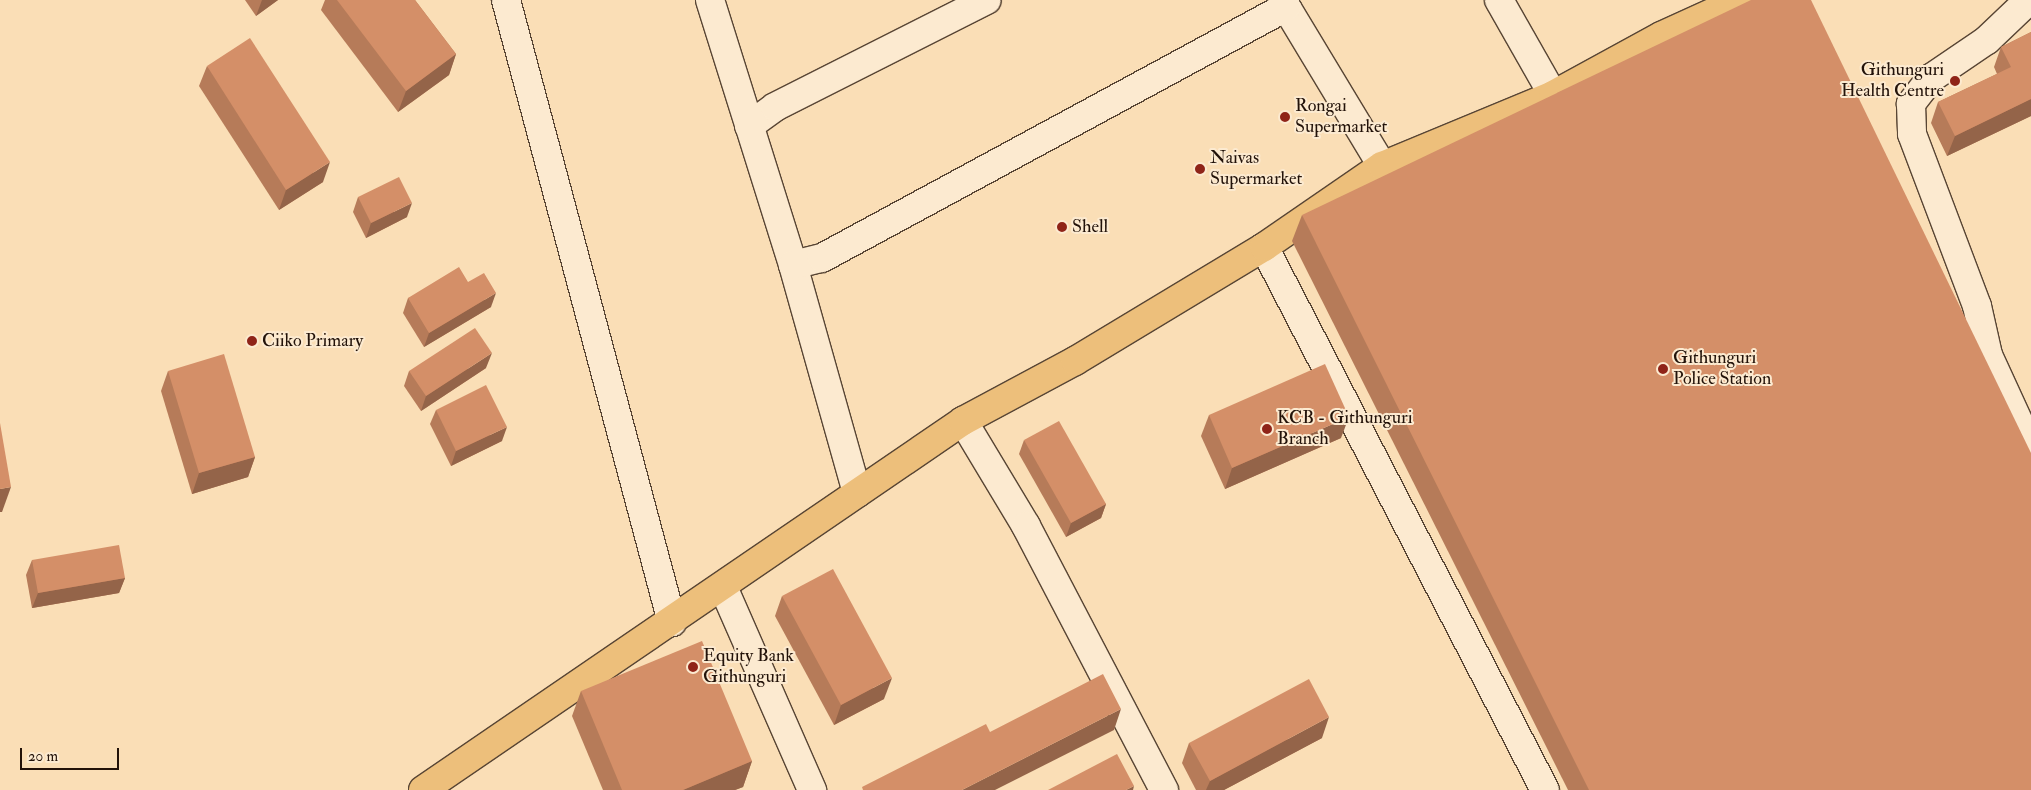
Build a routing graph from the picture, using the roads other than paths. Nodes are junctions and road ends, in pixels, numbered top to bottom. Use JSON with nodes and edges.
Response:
{"nodes":[{"id":1,"x":506,"y":0,"type":"edge"},
{"id":2,"x":710,"y":0,"type":"edge"},
{"id":3,"x":986,"y":0,"type":"edge"},
{"id":4,"x":1499,"y":0,"type":"edge"},
{"id":5,"x":2029,"y":0,"type":"edge"},
{"id":6,"x":1724,"y":3,"type":"edge"},
{"id":7,"x":1284,"y":4,"type":"edge"},
{"id":8,"x":1553,"y":95,"type":"junction"},
{"id":9,"x":749,"y":126,"type":"junction"},
{"id":10,"x":1382,"y":166,"type":"junction"},
{"id":11,"x":1264,"y":247,"type":"junction"},
{"id":12,"x":793,"y":265,"type":"junction"},
{"id":13,"x":963,"y":421,"type":"junction"},
{"id":14,"x":2031,"y":449,"type":"edge"},
{"id":15,"x":857,"y":493,"type":"junction"},
{"id":16,"x":723,"y":587,"type":"junction"},
{"id":17,"x":672,"y":622,"type":"junction"},
{"id":18,"x":432,"y":787,"type":"edge"},
{"id":19,"x":812,"y":790,"type":"edge"},
{"id":20,"x":1164,"y":790,"type":"edge"},
{"id":21,"x":1545,"y":790,"type":"edge"}],
"edges":[{"from":1,"to":17,"type":"street"},
{"from":2,"to":9,"type":"street"},
{"from":3,"to":9,"type":"street"},
{"from":4,"to":8,"type":"street"},
{"from":5,"to":14,"type":"street"},
{"from":6,"to":8,"type":"main road"},
{"from":7,"to":10,"type":"street"},
{"from":7,"to":12,"type":"street"},
{"from":8,"to":10,"type":"main road"},
{"from":9,"to":12,"type":"street"},
{"from":10,"to":11,"type":"main road"},
{"from":11,"to":13,"type":"main road"},
{"from":11,"to":21,"type":"street"},
{"from":12,"to":15,"type":"street"},
{"from":13,"to":15,"type":"main road"},
{"from":13,"to":20,"type":"street"},
{"from":15,"to":16,"type":"main road"},
{"from":16,"to":17,"type":"main road"},
{"from":16,"to":19,"type":"street"},
{"from":17,"to":18,"type":"main road"}]}
